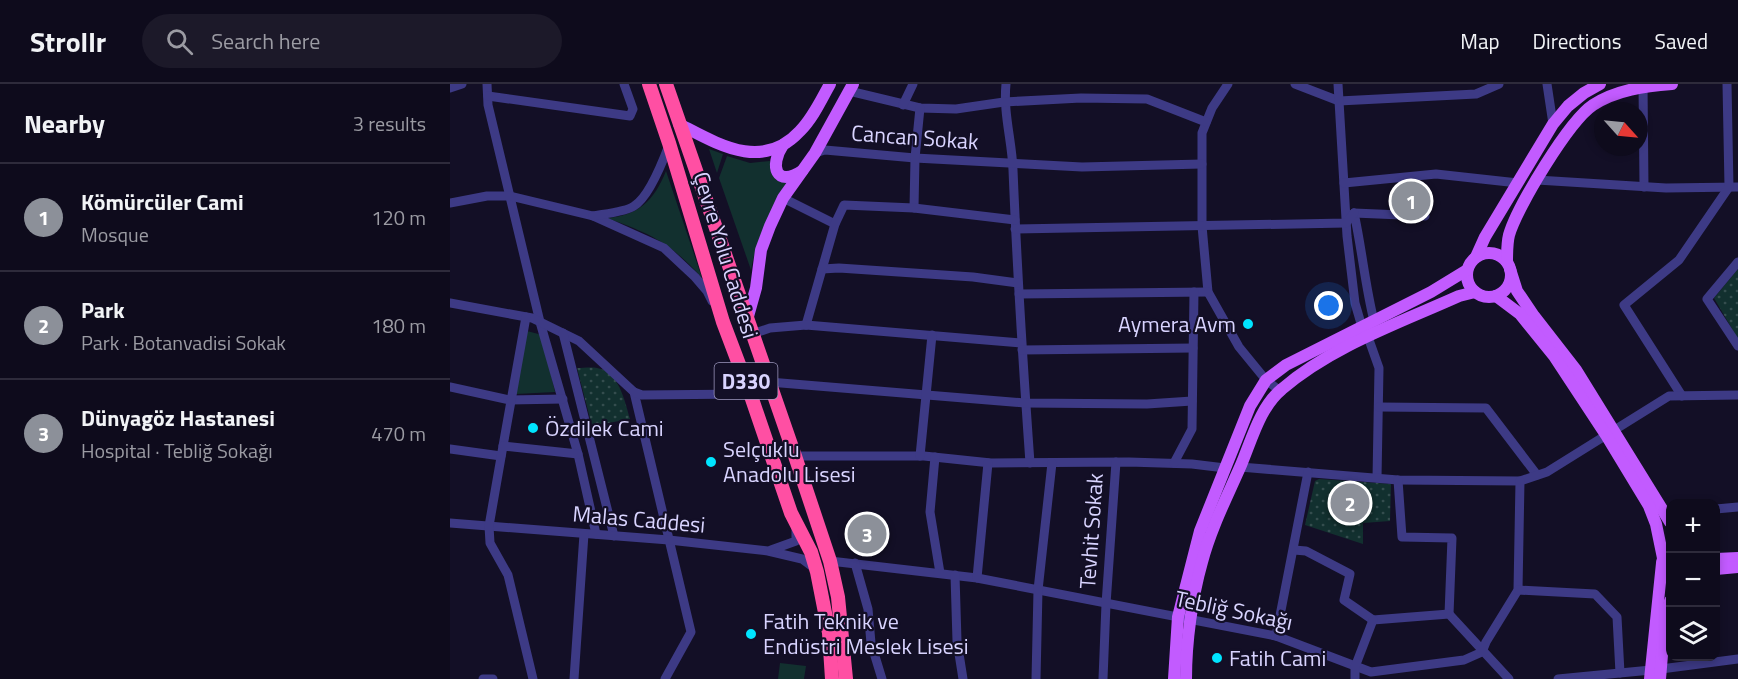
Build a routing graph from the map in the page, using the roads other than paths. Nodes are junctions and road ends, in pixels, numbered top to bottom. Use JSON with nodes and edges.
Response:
{"nodes":[{"id":1,"x":462,"y":84,"type":"edge"},
{"id":2,"x":488,"y":84,"type":"edge"},
{"id":3,"x":624,"y":84,"type":"edge"},
{"id":4,"x":649,"y":84,"type":"edge"},
{"id":5,"x":666,"y":84,"type":"edge"},
{"id":6,"x":830,"y":84,"type":"edge"},
{"id":7,"x":913,"y":84,"type":"edge"},
{"id":8,"x":1006,"y":84,"type":"edge"},
{"id":9,"x":1228,"y":84,"type":"edge"},
{"id":10,"x":1295,"y":84,"type":"edge"},
{"id":11,"x":1338,"y":84,"type":"edge"},
{"id":12,"x":1437,"y":84,"type":"edge"},
{"id":13,"x":1499,"y":84,"type":"edge"},
{"id":14,"x":1547,"y":84,"type":"edge"},
{"id":15,"x":1600,"y":84,"type":"edge"},
{"id":16,"x":1672,"y":84,"type":"edge"},
{"id":17,"x":1727,"y":84,"type":"edge"},
{"id":18,"x":1644,"y":85,"type":"edge"},
{"id":19,"x":450,"y":88,"type":"edge"},
{"id":20,"x":851,"y":88,"type":"edge"},
{"id":21,"x":1438,"y":95,"type":"junction"},
{"id":22,"x":488,"y":96,"type":"junction"},
{"id":23,"x":1339,"y":101,"type":"junction"},
{"id":24,"x":1004,"y":102,"type":"junction"},
{"id":25,"x":903,"y":105,"type":"junction"},
{"id":26,"x":920,"y":108,"type":"junction"},
{"id":27,"x":1206,"y":122,"type":"junction"},
{"id":28,"x":679,"y":124,"type":"junction"},
{"id":29,"x":1553,"y":124,"type":"junction"},
{"id":30,"x":669,"y":143,"type":"junction"},
{"id":31,"x":783,"y":145,"type":"junction"},
{"id":32,"x":815,"y":153,"type":"junction"},
{"id":33,"x":915,"y":158,"type":"junction"},
{"id":34,"x":1013,"y":163,"type":"junction"},
{"id":35,"x":1202,"y":164,"type":"junction"},
{"id":36,"x":803,"y":171,"type":"junction"},
{"id":37,"x":1537,"y":180,"type":"junction"},
{"id":38,"x":1344,"y":183,"type":"junction"},
{"id":39,"x":1518,"y":183,"type":"junction"},
{"id":40,"x":1644,"y":187,"type":"junction"},
{"id":41,"x":1733,"y":187,"type":"edge"},
{"id":42,"x":510,"y":196,"type":"junction"},
{"id":43,"x":783,"y":198,"type":"junction"},
{"id":44,"x":450,"y":203,"type":"edge"},
{"id":45,"x":914,"y":208,"type":"junction"},
{"id":46,"x":1354,"y":213,"type":"junction"},
{"id":47,"x":593,"y":216,"type":"junction"},
{"id":48,"x":1425,"y":216,"type":"dead end"},
{"id":49,"x":1346,"y":223,"type":"junction"},
{"id":50,"x":835,"y":224,"type":"junction"},
{"id":51,"x":1015,"y":224,"type":"junction"},
{"id":52,"x":1202,"y":226,"type":"junction"},
{"id":53,"x":1476,"y":257,"type":"junction"},
{"id":54,"x":1738,"y":262,"type":"edge"},
{"id":55,"x":1508,"y":265,"type":"junction"},
{"id":56,"x":822,"y":269,"type":"junction"},
{"id":57,"x":1467,"y":270,"type":"junction"},
{"id":58,"x":1018,"y":283,"type":"junction"},
{"id":59,"x":1194,"y":292,"type":"junction"},
{"id":60,"x":1208,"y":292,"type":"junction"},
{"id":61,"x":1475,"y":292,"type":"junction"},
{"id":62,"x":1018,"y":294,"type":"junction"},
{"id":63,"x":1496,"y":296,"type":"junction"},
{"id":64,"x":450,"y":303,"type":"edge"},
{"id":65,"x":526,"y":317,"type":"junction"},
{"id":66,"x":747,"y":320,"type":"junction"},
{"id":67,"x":1374,"y":321,"type":"junction"},
{"id":68,"x":540,"y":322,"type":"junction"},
{"id":69,"x":723,"y":322,"type":"junction"},
{"id":70,"x":806,"y":325,"type":"junction"},
{"id":71,"x":1365,"y":332,"type":"junction"},
{"id":72,"x":563,"y":333,"type":"junction"},
{"id":73,"x":752,"y":334,"type":"junction"},
{"id":74,"x":932,"y":335,"type":"junction"},
{"id":75,"x":1021,"y":346,"type":"junction"},
{"id":76,"x":1738,"y":346,"type":"edge"},
{"id":77,"x":1193,"y":348,"type":"junction"},
{"id":78,"x":1266,"y":381,"type":"junction"},
{"id":79,"x":769,"y":382,"type":"junction"},
{"id":80,"x":450,"y":387,"type":"edge"},
{"id":81,"x":1279,"y":390,"type":"junction"},
{"id":82,"x":634,"y":392,"type":"junction"},
{"id":83,"x":1738,"y":395,"type":"edge"},
{"id":84,"x":751,"y":396,"type":"junction"},
{"id":85,"x":925,"y":396,"type":"junction"},
{"id":86,"x":1682,"y":396,"type":"junction"},
{"id":87,"x":563,"y":399,"type":"junction"},
{"id":88,"x":510,"y":400,"type":"junction"},
{"id":89,"x":1192,"y":401,"type":"junction"},
{"id":90,"x":1025,"y":403,"type":"junction"},
{"id":91,"x":1379,"y":407,"type":"junction"},
{"id":92,"x":1610,"y":433,"type":"junction"},
{"id":93,"x":502,"y":446,"type":"junction"},
{"id":94,"x":450,"y":448,"type":"edge"},
{"id":95,"x":578,"y":454,"type":"junction"},
{"id":96,"x":501,"y":456,"type":"junction"},
{"id":97,"x":795,"y":456,"type":"junction"},
{"id":98,"x":920,"y":456,"type":"junction"},
{"id":99,"x":935,"y":457,"type":"junction"},
{"id":100,"x":1116,"y":462,"type":"junction"},
{"id":101,"x":988,"y":463,"type":"junction"},
{"id":102,"x":1030,"y":463,"type":"junction"},
{"id":103,"x":1052,"y":463,"type":"junction"},
{"id":104,"x":1174,"y":463,"type":"junction"},
{"id":105,"x":1240,"y":466,"type":"junction"},
{"id":106,"x":1225,"y":468,"type":"junction"},
{"id":107,"x":1308,"y":472,"type":"junction"},
{"id":108,"x":1537,"y":475,"type":"junction"},
{"id":109,"x":1377,"y":478,"type":"junction"},
{"id":110,"x":1398,"y":480,"type":"junction"},
{"id":111,"x":1520,"y":481,"type":"junction"},
{"id":112,"x":1738,"y":507,"type":"edge"},
{"id":113,"x":1720,"y":509,"type":"edge"},
{"id":114,"x":791,"y":513,"type":"junction"},
{"id":115,"x":1666,"y":515,"type":"edge"},
{"id":116,"x":450,"y":523,"type":"edge"},
{"id":117,"x":489,"y":526,"type":"junction"},
{"id":118,"x":584,"y":534,"type":"junction"},
{"id":119,"x":596,"y":534,"type":"junction"},
{"id":120,"x":614,"y":536,"type":"junction"},
{"id":121,"x":670,"y":544,"type":"junction"},
{"id":122,"x":1294,"y":550,"type":"junction"},
{"id":123,"x":768,"y":551,"type":"junction"},
{"id":124,"x":1665,"y":557,"type":"edge"},
{"id":125,"x":1738,"y":558,"type":"edge"},
{"id":126,"x":1720,"y":559,"type":"edge"},
{"id":127,"x":830,"y":561,"type":"junction"},
{"id":128,"x":855,"y":563,"type":"junction"},
{"id":129,"x":1738,"y":567,"type":"edge"},
{"id":130,"x":1720,"y":569,"type":"edge"},
{"id":131,"x":817,"y":573,"type":"junction"},
{"id":132,"x":940,"y":573,"type":"junction"},
{"id":133,"x":955,"y":575,"type":"junction"},
{"id":134,"x":1666,"y":575,"type":"edge"},
{"id":135,"x":977,"y":578,"type":"junction"},
{"id":136,"x":1038,"y":590,"type":"junction"},
{"id":137,"x":1518,"y":590,"type":"junction"},
{"id":138,"x":1106,"y":604,"type":"junction"},
{"id":139,"x":1669,"y":607,"type":"edge"},
{"id":140,"x":1449,"y":614,"type":"junction"},
{"id":141,"x":1184,"y":618,"type":"junction"},
{"id":142,"x":1373,"y":620,"type":"junction"},
{"id":143,"x":1276,"y":636,"type":"junction"},
{"id":144,"x":1482,"y":652,"type":"junction"},
{"id":145,"x":1738,"y":659,"type":"edge"},
{"id":146,"x":1355,"y":667,"type":"junction"},
{"id":147,"x":1620,"y":673,"type":"junction"},
{"id":148,"x":1656,"y":674,"type":"edge"},
{"id":149,"x":483,"y":679,"type":"edge"},
{"id":150,"x":493,"y":679,"type":"edge"},
{"id":151,"x":533,"y":679,"type":"edge"},
{"id":152,"x":574,"y":679,"type":"edge"},
{"id":153,"x":665,"y":679,"type":"edge"},
{"id":154,"x":832,"y":679,"type":"edge"},
{"id":155,"x":846,"y":679,"type":"edge"},
{"id":156,"x":882,"y":679,"type":"edge"},
{"id":157,"x":963,"y":679,"type":"edge"},
{"id":158,"x":1036,"y":679,"type":"edge"},
{"id":159,"x":1103,"y":679,"type":"edge"},
{"id":160,"x":1174,"y":679,"type":"edge"},
{"id":161,"x":1186,"y":679,"type":"edge"},
{"id":162,"x":1355,"y":679,"type":"edge"},
{"id":163,"x":1509,"y":679,"type":"edge"},
{"id":164,"x":1558,"y":679,"type":"edge"}],
"edges":[{"from":1,"to":19,"type":"street"},
{"from":2,"to":22,"type":"street"},
{"from":3,"to":22,"type":"street"},
{"from":4,"to":30,"type":"highway","name":"Çevre Yolu Caddesi","number":"D330"},
{"from":5,"to":28,"type":"highway","name":"Çevre Yolu Caddesi","number":"D330"},
{"from":6,"to":31,"type":"main road"},
{"from":7,"to":25,"type":"street"},
{"from":8,"to":24,"type":"street"},
{"from":9,"to":27,"type":"street"},
{"from":10,"to":23,"type":"street"},
{"from":11,"to":23,"type":"street"},
{"from":12,"to":21,"type":"street"},
{"from":13,"to":21,"type":"street"},
{"from":14,"to":29,"type":"street"},
{"from":15,"to":29,"type":"main road"},
{"from":16,"to":18,"type":"main road"},
{"from":17,"to":41,"type":"street"},
{"from":18,"to":37,"type":"main road"},
{"from":18,"to":40,"type":"street"},
{"from":20,"to":25,"type":"street"},
{"from":20,"to":32,"type":"main road"},
{"from":21,"to":23,"type":"street"},
{"from":22,"to":42,"type":"street"},
{"from":23,"to":38,"type":"street"},
{"from":24,"to":26,"type":"street"},
{"from":24,"to":27,"type":"street"},
{"from":24,"to":34,"type":"street"},
{"from":25,"to":26,"type":"street"},
{"from":26,"to":33,"type":"street"},
{"from":27,"to":35,"type":"street"},
{"from":28,"to":31,"type":"main road"},
{"from":28,"to":66,"type":"highway","name":"Çevre Yolu Caddesi","number":"D330"},
{"from":29,"to":39,"type":"main road"},
{"from":30,"to":47,"type":"street"},
{"from":30,"to":69,"type":"highway","name":"Çevre Yolu Caddesi","number":"D330"},
{"from":31,"to":36,"type":"main road"},
{"from":32,"to":33,"type":"street","name":"Cancan Sokak"},
{"from":32,"to":36,"type":"main road"},
{"from":33,"to":34,"type":"street","name":"Cancan Sokak"},
{"from":33,"to":45,"type":"street"},
{"from":34,"to":35,"type":"street","name":"Cancan Sokak"},
{"from":34,"to":51,"type":"street"},
{"from":35,"to":52,"type":"street"},
{"from":36,"to":43,"type":"main road"},
{"from":37,"to":40,"type":"street"},
{"from":37,"to":55,"type":"main road"},
{"from":38,"to":39,"type":"street"},
{"from":38,"to":49,"type":"street"},
{"from":39,"to":53,"type":"main road"},
{"from":40,"to":41,"type":"street"},
{"from":41,"to":86,"type":"street"},
{"from":42,"to":44,"type":"street"},
{"from":42,"to":47,"type":"street"},
{"from":42,"to":68,"type":"street"},
{"from":43,"to":50,"type":"street"},
{"from":43,"to":66,"type":"main road"},
{"from":45,"to":50,"type":"street"},
{"from":45,"to":51,"type":"street"},
{"from":46,"to":48,"type":"street"},
{"from":46,"to":49,"type":"street"},
{"from":46,"to":67,"type":"street"},
{"from":47,"to":69,"type":"street"},
{"from":49,"to":52,"type":"street"},
{"from":49,"to":71,"type":"street"},
{"from":50,"to":56,"type":"street"},
{"from":51,"to":52,"type":"street"},
{"from":51,"to":58,"type":"street"},
{"from":52,"to":60,"type":"street"},
{"from":53,"to":55,"type":"main road"},
{"from":53,"to":57,"type":"main road"},
{"from":54,"to":76,"type":"street"},
{"from":55,"to":63,"type":"main road"},
{"from":55,"to":92,"type":"main road"},
{"from":56,"to":58,"type":"street"},
{"from":56,"to":70,"type":"street"},
{"from":57,"to":61,"type":"main road"},
{"from":57,"to":67,"type":"main road"},
{"from":58,"to":62,"type":"street"},
{"from":59,"to":60,"type":"street"},
{"from":59,"to":62,"type":"street"},
{"from":59,"to":77,"type":"street"},
{"from":60,"to":78,"type":"street"},
{"from":61,"to":63,"type":"main road"},
{"from":61,"to":71,"type":"main road"},
{"from":62,"to":75,"type":"street"},
{"from":63,"to":92,"type":"main road"},
{"from":64,"to":65,"type":"street"},
{"from":65,"to":68,"type":"street"},
{"from":65,"to":88,"type":"street"},
{"from":66,"to":73,"type":"highway","name":"Çevre Yolu Caddesi","number":"D330"},
{"from":67,"to":71,"type":"main road"},
{"from":68,"to":72,"type":"street"},
{"from":68,"to":87,"type":"street"},
{"from":69,"to":84,"type":"highway","name":"Çevre Yolu Caddesi","number":"D330"},
{"from":70,"to":73,"type":"street"},
{"from":70,"to":74,"type":"street"},
{"from":71,"to":78,"type":"main road"},
{"from":71,"to":81,"type":"main road"},
{"from":71,"to":91,"type":"street"},
{"from":72,"to":82,"type":"street"},
{"from":72,"to":120,"type":"street"},
{"from":73,"to":79,"type":"highway","name":"Çevre Yolu Caddesi","number":"D330"},
{"from":74,"to":75,"type":"street"},
{"from":74,"to":85,"type":"street"},
{"from":75,"to":77,"type":"street"},
{"from":75,"to":90,"type":"street"},
{"from":77,"to":89,"type":"street"},
{"from":78,"to":81,"type":"street"},
{"from":78,"to":106,"type":"main road"},
{"from":79,"to":85,"type":"street"},
{"from":79,"to":97,"type":"highway","name":"Çevre Yolu Caddesi","number":"D330"},
{"from":80,"to":88,"type":"street"},
{"from":81,"to":105,"type":"main road"},
{"from":82,"to":84,"type":"street"},
{"from":82,"to":121,"type":"street"},
{"from":83,"to":86,"type":"street"},
{"from":84,"to":114,"type":"highway","name":"Çevre Yolu Caddesi","number":"D330"},
{"from":85,"to":90,"type":"street"},
{"from":85,"to":98,"type":"street"},
{"from":86,"to":92,"type":"street"},
{"from":87,"to":88,"type":"street"},
{"from":87,"to":95,"type":"street"},
{"from":88,"to":93,"type":"street"},
{"from":89,"to":90,"type":"street"},
{"from":89,"to":104,"type":"street"},
{"from":90,"to":102,"type":"street"},
{"from":91,"to":108,"type":"street"},
{"from":91,"to":109,"type":"street"},
{"from":92,"to":108,"type":"street"},
{"from":92,"to":115,"type":"main road"},
{"from":92,"to":124,"type":"main road"},
{"from":93,"to":95,"type":"street"},
{"from":93,"to":96,"type":"street"},
{"from":94,"to":96,"type":"street"},
{"from":95,"to":119,"type":"street"},
{"from":96,"to":117,"type":"street"},
{"from":97,"to":98,"type":"street"},
{"from":97,"to":127,"type":"highway","name":"Çevre Yolu Caddesi","number":"D330"},
{"from":98,"to":99,"type":"street"},
{"from":99,"to":101,"type":"street"},
{"from":99,"to":132,"type":"street"},
{"from":100,"to":103,"type":"street"},
{"from":100,"to":104,"type":"street"},
{"from":100,"to":138,"type":"street","name":"Tevhit Sokak"},
{"from":101,"to":102,"type":"street"},
{"from":101,"to":135,"type":"street"},
{"from":102,"to":103,"type":"street"},
{"from":103,"to":136,"type":"street"},
{"from":104,"to":106,"type":"street"},
{"from":105,"to":107,"type":"street"},
{"from":105,"to":141,"type":"main road"},
{"from":106,"to":141,"type":"main road"},
{"from":107,"to":109,"type":"street"},
{"from":107,"to":122,"type":"street"},
{"from":108,"to":111,"type":"street"},
{"from":109,"to":110,"type":"street"},
{"from":110,"to":111,"type":"street"},
{"from":110,"to":140,"type":"street"},
{"from":111,"to":137,"type":"street"},
{"from":112,"to":113,"type":"street"},
{"from":114,"to":123,"type":"street"},
{"from":114,"to":131,"type":"highway","name":"Çevre Yolu Caddesi","number":"D330"},
{"from":116,"to":117,"type":"street","name":"Malas Caddesi"},
{"from":117,"to":118,"type":"street","name":"Malas Caddesi"},
{"from":117,"to":151,"type":"street"},
{"from":118,"to":119,"type":"street","name":"Malas Caddesi"},
{"from":118,"to":152,"type":"street"},
{"from":119,"to":120,"type":"street","name":"Malas Caddesi"},
{"from":120,"to":121,"type":"street","name":"Malas Caddesi"},
{"from":121,"to":123,"type":"street","name":"Malas Caddesi"},
{"from":121,"to":153,"type":"street"},
{"from":122,"to":142,"type":"street"},
{"from":122,"to":143,"type":"street"},
{"from":123,"to":131,"type":"street","name":"Malas Caddesi"},
{"from":124,"to":134,"type":"main road"},
{"from":124,"to":148,"type":"main road"},
{"from":125,"to":126,"type":"main road"},
{"from":127,"to":128,"type":"street","name":"Tebliğ Sokağı"},
{"from":127,"to":155,"type":"highway","name":"Çevre Yolu Caddesi","number":"D330"},
{"from":128,"to":132,"type":"street","name":"Tebliğ Sokağı"},
{"from":128,"to":156,"type":"street"},
{"from":129,"to":130,"type":"main road"},
{"from":131,"to":154,"type":"highway","name":"Çevre Yolu Caddesi","number":"D330"},
{"from":132,"to":133,"type":"street","name":"Tebliğ Sokağı"},
{"from":133,"to":135,"type":"street","name":"Tebliğ Sokağı"},
{"from":133,"to":157,"type":"street"},
{"from":135,"to":136,"type":"street","name":"Tebliğ Sokağı"},
{"from":136,"to":138,"type":"street","name":"Tebliğ Sokağı"},
{"from":136,"to":158,"type":"street"},
{"from":137,"to":144,"type":"street"},
{"from":137,"to":147,"type":"street"},
{"from":138,"to":141,"type":"street","name":"Tebliğ Sokağı"},
{"from":138,"to":159,"type":"street","name":"Tevhit Sokak"},
{"from":139,"to":148,"type":"main road"},
{"from":140,"to":142,"type":"street"},
{"from":140,"to":144,"type":"street"},
{"from":141,"to":143,"type":"street","name":"Tebliğ Sokağı"},
{"from":141,"to":160,"type":"main road"},
{"from":141,"to":161,"type":"main road"},
{"from":142,"to":146,"type":"street"},
{"from":143,"to":146,"type":"street","name":"Tebliğ Sokağı"},
{"from":144,"to":146,"type":"street","name":"Tebliğ Sokağı"},
{"from":144,"to":163,"type":"street"},
{"from":145,"to":148,"type":"street"},
{"from":146,"to":162,"type":"street"},
{"from":147,"to":148,"type":"street"},
{"from":147,"to":164,"type":"street"},
{"from":149,"to":150,"type":"street"}]}
